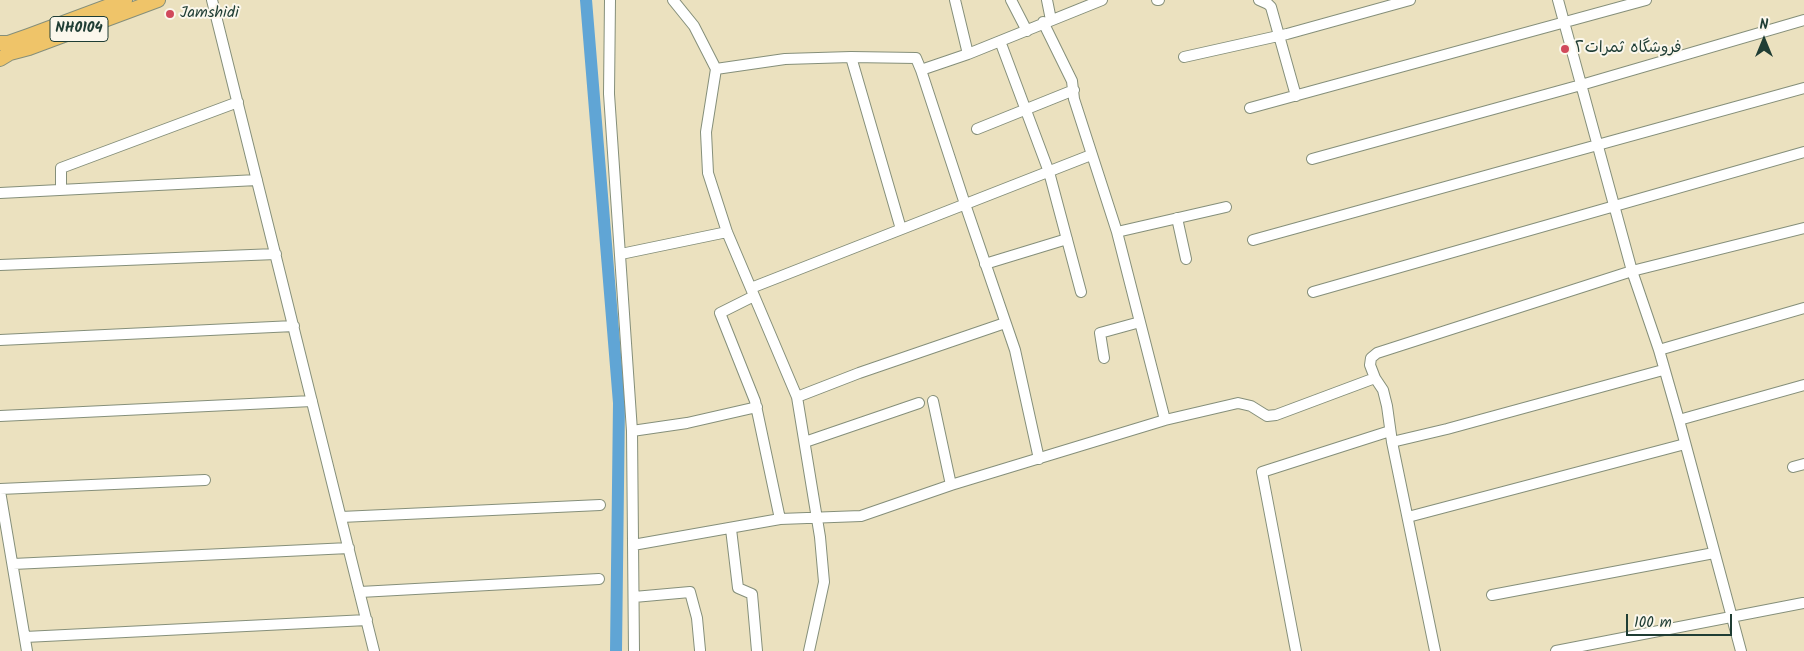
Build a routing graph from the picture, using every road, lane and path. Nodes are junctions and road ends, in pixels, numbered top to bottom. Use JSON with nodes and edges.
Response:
{"nodes":[{"id":1,"x":126,"y":0,"type":"edge"},
{"id":2,"x":158,"y":0,"type":"edge"},
{"id":3,"x":212,"y":0,"type":"edge"},
{"id":4,"x":610,"y":0,"type":"edge"},
{"id":5,"x":673,"y":0,"type":"edge"},
{"id":6,"x":955,"y":0,"type":"edge"},
{"id":7,"x":1011,"y":0,"type":"edge"},
{"id":8,"x":1047,"y":0,"type":"edge"},
{"id":9,"x":1102,"y":0,"type":"edge"},
{"id":10,"x":1260,"y":0,"type":"edge"},
{"id":11,"x":1410,"y":0,"type":"edge"},
{"id":12,"x":1558,"y":0,"type":"edge"},
{"id":13,"x":1646,"y":0,"type":"edge"},
{"id":14,"x":1804,"y":20,"type":"edge"},
{"id":15,"x":1047,"y":21,"type":"junction"},
{"id":16,"x":1564,"y":23,"type":"junction"},
{"id":17,"x":1027,"y":31,"type":"junction"},
{"id":18,"x":1280,"y":36,"type":"junction"},
{"id":19,"x":1000,"y":41,"type":"junction"},
{"id":20,"x":0,"y":43,"type":"edge"},
{"id":21,"x":968,"y":54,"type":"junction"},
{"id":22,"x":851,"y":57,"type":"junction"},
{"id":23,"x":1184,"y":57,"type":"dead end"},
{"id":24,"x":0,"y":59,"type":"edge"},
{"id":25,"x":716,"y":69,"type":"junction"},
{"id":26,"x":922,"y":70,"type":"junction"},
{"id":27,"x":1581,"y":85,"type":"junction"},
{"id":28,"x":1804,"y":88,"type":"edge"},
{"id":29,"x":1074,"y":90,"type":"junction"},
{"id":30,"x":1296,"y":96,"type":"junction"},
{"id":31,"x":238,"y":102,"type":"junction"},
{"id":32,"x":1250,"y":108,"type":"dead end"},
{"id":33,"x":1027,"y":110,"type":"junction"},
{"id":34,"x":977,"y":130,"type":"dead end"},
{"id":35,"x":1598,"y":146,"type":"junction"},
{"id":36,"x":1804,"y":152,"type":"edge"},
{"id":37,"x":1091,"y":155,"type":"junction"},
{"id":38,"x":1312,"y":159,"type":"dead end"},
{"id":39,"x":1049,"y":172,"type":"junction"},
{"id":40,"x":257,"y":180,"type":"junction"},
{"id":41,"x":61,"y":190,"type":"junction"},
{"id":42,"x":0,"y":193,"type":"edge"},
{"id":43,"x":965,"y":204,"type":"junction"},
{"id":44,"x":1226,"y":207,"type":"dead end"},
{"id":45,"x":1615,"y":208,"type":"junction"},
{"id":46,"x":1177,"y":218,"type":"junction"},
{"id":47,"x":901,"y":229,"type":"junction"},
{"id":48,"x":1804,"y":229,"type":"edge"},
{"id":49,"x":727,"y":232,"type":"junction"},
{"id":50,"x":1117,"y":232,"type":"junction"},
{"id":51,"x":1067,"y":239,"type":"junction"},
{"id":52,"x":1253,"y":240,"type":"dead end"},
{"id":53,"x":276,"y":254,"type":"junction"},
{"id":54,"x":621,"y":254,"type":"junction"},
{"id":55,"x":1186,"y":260,"type":"dead end"},
{"id":56,"x":985,"y":264,"type":"junction"},
{"id":57,"x":0,"y":265,"type":"edge"},
{"id":58,"x":1632,"y":272,"type":"junction"},
{"id":59,"x":753,"y":292,"type":"junction"},
{"id":60,"x":1081,"y":292,"type":"dead end"},
{"id":61,"x":1313,"y":292,"type":"dead end"},
{"id":62,"x":1804,"y":308,"type":"edge"},
{"id":63,"x":1140,"y":322,"type":"junction"},
{"id":64,"x":1005,"y":323,"type":"junction"},
{"id":65,"x":294,"y":326,"type":"junction"},
{"id":66,"x":0,"y":340,"type":"edge"},
{"id":67,"x":1658,"y":350,"type":"junction"},
{"id":68,"x":1104,"y":358,"type":"dead end"},
{"id":69,"x":1663,"y":370,"type":"junction"},
{"id":70,"x":1375,"y":378,"type":"junction"},
{"id":71,"x":1804,"y":385,"type":"edge"},
{"id":72,"x":797,"y":397,"type":"junction"},
{"id":73,"x":312,"y":401,"type":"junction"},
{"id":74,"x":932,"y":401,"type":"dead end"},
{"id":75,"x":919,"y":403,"type":"dead end"},
{"id":76,"x":756,"y":407,"type":"junction"},
{"id":77,"x":0,"y":416,"type":"edge"},
{"id":78,"x":1165,"y":420,"type":"junction"},
{"id":79,"x":1679,"y":420,"type":"junction"},
{"id":80,"x":632,"y":431,"type":"junction"},
{"id":81,"x":1391,"y":436,"type":"junction"},
{"id":82,"x":805,"y":442,"type":"junction"},
{"id":83,"x":1685,"y":444,"type":"junction"},
{"id":84,"x":1038,"y":459,"type":"junction"},
{"id":85,"x":1804,"y":464,"type":"edge"},
{"id":86,"x":1794,"y":467,"type":"dead end"},
{"id":87,"x":205,"y":480,"type":"dead end"},
{"id":88,"x":951,"y":485,"type":"junction"},
{"id":89,"x":0,"y":490,"type":"edge"},
{"id":90,"x":600,"y":506,"type":"dead end"},
{"id":91,"x":341,"y":517,"type":"junction"},
{"id":92,"x":1408,"y":517,"type":"junction"},
{"id":93,"x":816,"y":518,"type":"junction"},
{"id":94,"x":780,"y":519,"type":"junction"},
{"id":95,"x":3,"y":521,"type":"edge"},
{"id":96,"x":731,"y":529,"type":"junction"},
{"id":97,"x":633,"y":545,"type":"junction"},
{"id":98,"x":349,"y":548,"type":"junction"},
{"id":99,"x":1714,"y":553,"type":"junction"},
{"id":100,"x":13,"y":564,"type":"junction"},
{"id":101,"x":599,"y":579,"type":"dead end"},
{"id":102,"x":360,"y":592,"type":"junction"},
{"id":103,"x":1492,"y":595,"type":"dead end"},
{"id":104,"x":634,"y":597,"type":"junction"},
{"id":105,"x":1802,"y":604,"type":"dead end"},
{"id":106,"x":1731,"y":618,"type":"junction"},
{"id":107,"x":367,"y":620,"type":"junction"},
{"id":108,"x":25,"y":637,"type":"junction"},
{"id":109,"x":700,"y":650,"type":"edge"},
{"id":110,"x":27,"y":651,"type":"edge"},
{"id":111,"x":374,"y":651,"type":"edge"},
{"id":112,"x":634,"y":651,"type":"edge"},
{"id":113,"x":757,"y":651,"type":"edge"},
{"id":114,"x":809,"y":651,"type":"edge"},
{"id":115,"x":1296,"y":651,"type":"edge"},
{"id":116,"x":1435,"y":651,"type":"edge"},
{"id":117,"x":1556,"y":651,"type":"edge"},
{"id":118,"x":1741,"y":651,"type":"edge"}],
"edges":[{"from":1,"to":20,"type":"highway","number":"NH0104"},
{"from":2,"to":24,"type":"highway","number":"NH0104"},
{"from":3,"to":31,"type":"street"},
{"from":4,"to":54,"type":"street"},
{"from":5,"to":25,"type":"street"},
{"from":6,"to":21,"type":"street"},
{"from":7,"to":17,"type":"street"},
{"from":8,"to":15,"type":"street"},
{"from":9,"to":15,"type":"street"},
{"from":10,"to":18,"type":"street"},
{"from":11,"to":18,"type":"street"},
{"from":12,"to":16,"type":"street"},
{"from":13,"to":16,"type":"street"},
{"from":14,"to":27,"type":"street"},
{"from":15,"to":17,"type":"street"},
{"from":15,"to":29,"type":"street"},
{"from":16,"to":27,"type":"street"},
{"from":16,"to":30,"type":"street"},
{"from":17,"to":19,"type":"street"},
{"from":18,"to":23,"type":"street"},
{"from":18,"to":30,"type":"street"},
{"from":19,"to":21,"type":"street"},
{"from":19,"to":33,"type":"street"},
{"from":21,"to":26,"type":"street"},
{"from":22,"to":25,"type":"street"},
{"from":22,"to":26,"type":"street"},
{"from":22,"to":47,"type":"street"},
{"from":25,"to":49,"type":"street"},
{"from":26,"to":43,"type":"street"},
{"from":27,"to":35,"type":"street"},
{"from":27,"to":38,"type":"street"},
{"from":28,"to":35,"type":"street"},
{"from":29,"to":33,"type":"street"},
{"from":29,"to":37,"type":"street"},
{"from":30,"to":32,"type":"street"},
{"from":31,"to":40,"type":"street"},
{"from":31,"to":41,"type":"street"},
{"from":33,"to":34,"type":"street"},
{"from":33,"to":39,"type":"street"},
{"from":35,"to":45,"type":"street"},
{"from":35,"to":52,"type":"street"},
{"from":36,"to":45,"type":"street"},
{"from":37,"to":39,"type":"street"},
{"from":37,"to":50,"type":"street"},
{"from":39,"to":43,"type":"street"},
{"from":39,"to":51,"type":"street"},
{"from":40,"to":41,"type":"street"},
{"from":40,"to":53,"type":"street"},
{"from":41,"to":42,"type":"street"},
{"from":43,"to":47,"type":"street"},
{"from":43,"to":56,"type":"street"},
{"from":44,"to":46,"type":"street"},
{"from":45,"to":58,"type":"street"},
{"from":45,"to":61,"type":"street"},
{"from":46,"to":50,"type":"street"},
{"from":46,"to":55,"type":"street"},
{"from":47,"to":59,"type":"street"},
{"from":48,"to":58,"type":"street"},
{"from":49,"to":54,"type":"street"},
{"from":49,"to":59,"type":"street"},
{"from":50,"to":63,"type":"street"},
{"from":51,"to":56,"type":"street"},
{"from":51,"to":60,"type":"street"},
{"from":53,"to":57,"type":"street"},
{"from":53,"to":65,"type":"street"},
{"from":54,"to":80,"type":"street"},
{"from":56,"to":64,"type":"street"},
{"from":58,"to":67,"type":"street"},
{"from":58,"to":70,"type":"street"},
{"from":59,"to":72,"type":"street"},
{"from":59,"to":76,"type":"street"},
{"from":62,"to":67,"type":"street"},
{"from":63,"to":68,"type":"street"},
{"from":63,"to":78,"type":"street"},
{"from":64,"to":72,"type":"street"},
{"from":64,"to":84,"type":"street"},
{"from":65,"to":66,"type":"street"},
{"from":65,"to":73,"type":"street"},
{"from":67,"to":69,"type":"street"},
{"from":69,"to":79,"type":"street"},
{"from":69,"to":81,"type":"street"},
{"from":70,"to":78,"type":"street"},
{"from":70,"to":81,"type":"street"},
{"from":71,"to":79,"type":"street"},
{"from":72,"to":82,"type":"street"},
{"from":73,"to":77,"type":"street"},
{"from":73,"to":91,"type":"street"},
{"from":74,"to":88,"type":"street"},
{"from":75,"to":82,"type":"street"},
{"from":76,"to":80,"type":"street"},
{"from":76,"to":94,"type":"street"},
{"from":78,"to":84,"type":"street"},
{"from":79,"to":83,"type":"street"},
{"from":80,"to":97,"type":"street"},
{"from":81,"to":92,"type":"street"},
{"from":81,"to":115,"type":"street"},
{"from":82,"to":93,"type":"street"},
{"from":83,"to":92,"type":"street"},
{"from":83,"to":99,"type":"street"},
{"from":84,"to":88,"type":"street"},
{"from":85,"to":86,"type":"street"},
{"from":87,"to":89,"type":"street"},
{"from":88,"to":93,"type":"street"},
{"from":89,"to":95,"type":"street"},
{"from":90,"to":91,"type":"street"},
{"from":91,"to":98,"type":"street"},
{"from":92,"to":116,"type":"street"},
{"from":93,"to":94,"type":"street"},
{"from":93,"to":114,"type":"street"},
{"from":94,"to":96,"type":"street"},
{"from":95,"to":100,"type":"street"},
{"from":96,"to":97,"type":"street"},
{"from":96,"to":113,"type":"street"},
{"from":97,"to":104,"type":"street"},
{"from":98,"to":100,"type":"street"},
{"from":98,"to":102,"type":"street"},
{"from":99,"to":103,"type":"street"},
{"from":99,"to":106,"type":"street"},
{"from":100,"to":108,"type":"street"},
{"from":101,"to":102,"type":"street"},
{"from":102,"to":107,"type":"street"},
{"from":104,"to":109,"type":"street"},
{"from":104,"to":112,"type":"street"},
{"from":105,"to":106,"type":"street"},
{"from":106,"to":117,"type":"street"},
{"from":106,"to":118,"type":"street"},
{"from":107,"to":108,"type":"street"},
{"from":107,"to":111,"type":"street"},
{"from":108,"to":110,"type":"street"}]}
